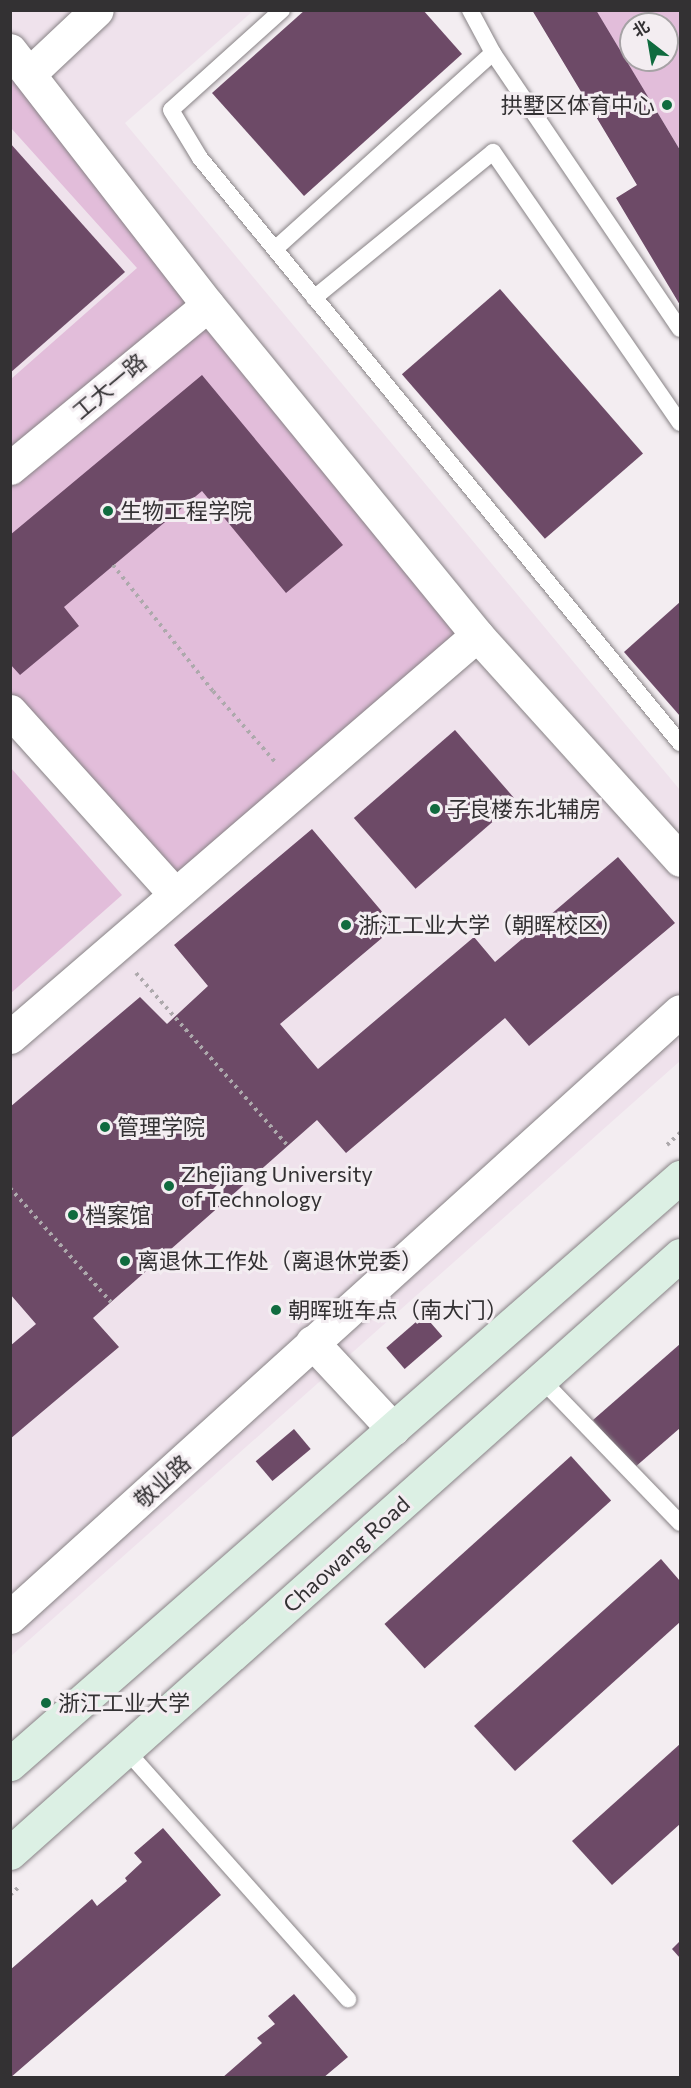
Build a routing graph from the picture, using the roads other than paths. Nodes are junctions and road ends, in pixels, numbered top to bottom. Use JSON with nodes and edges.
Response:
{"nodes":[{"id":1,"x":97,"y":10,"type":"edge"},
{"id":2,"x":282,"y":10,"type":"edge"},
{"id":3,"x":470,"y":10,"type":"edge"},
{"id":4,"x":493,"y":52,"type":"junction"},
{"id":5,"x":20,"y":62,"type":"edge"},
{"id":6,"x":274,"y":249,"type":"junction"},
{"id":7,"x":314,"y":298,"type":"junction"},
{"id":8,"x":208,"y":305,"type":"junction"},
{"id":9,"x":681,"y":329,"type":"edge"},
{"id":10,"x":681,"y":423,"type":"edge"},
{"id":11,"x":10,"y":468,"type":"edge"},
{"id":12,"x":477,"y":635,"type":"junction"},
{"id":13,"x":10,"y":711,"type":"edge"},
{"id":14,"x":681,"y":743,"type":"edge"},
{"id":15,"x":681,"y":860,"type":"edge"},
{"id":16,"x":175,"y":894,"type":"junction"},
{"id":17,"x":681,"y":1011,"type":"edge"},
{"id":18,"x":10,"y":1037,"type":"edge"},
{"id":19,"x":681,"y":1177,"type":"edge"},
{"id":20,"x":681,"y":1255,"type":"edge"},
{"id":21,"x":312,"y":1342,"type":"junction"},
{"id":22,"x":541,"y":1379,"type":"junction"},
{"id":23,"x":393,"y":1429,"type":"junction"},
{"id":24,"x":681,"y":1523,"type":"edge"},
{"id":25,"x":10,"y":1617,"type":"edge"},
{"id":26,"x":126,"y":1750,"type":"junction"},
{"id":27,"x":10,"y":1764,"type":"edge"},
{"id":28,"x":10,"y":1853,"type":"edge"},
{"id":29,"x":348,"y":1999,"type":"dead end"}],
"edges":[{"from":1,"to":5,"type":"street"},
{"from":2,"to":6,"type":"lane"},
{"from":3,"to":4,"type":"lane"},
{"from":4,"to":6,"type":"lane"},
{"from":4,"to":9,"type":"lane"},
{"from":5,"to":8,"type":"street"},
{"from":6,"to":7,"type":"lane"},
{"from":7,"to":10,"type":"lane"},
{"from":7,"to":14,"type":"lane"},
{"from":8,"to":11,"type":"street","name":"工大一路"},
{"from":8,"to":12,"type":"street"},
{"from":12,"to":15,"type":"street"},
{"from":12,"to":16,"type":"street"},
{"from":13,"to":16,"type":"street"},
{"from":16,"to":18,"type":"street"},
{"from":17,"to":21,"type":"street","name":"敬业路"},
{"from":19,"to":23,"type":"main road"},
{"from":20,"to":22,"type":"main road","name":"Chaowang Road"},
{"from":21,"to":23,"type":"street"},
{"from":21,"to":25,"type":"street","name":"敬业路"},
{"from":22,"to":24,"type":"lane"},
{"from":22,"to":26,"type":"main road","name":"Chaowang Road"},
{"from":23,"to":27,"type":"main road"},
{"from":26,"to":28,"type":"main road","name":"Chaowang Road"},
{"from":26,"to":29,"type":"lane"}]}
